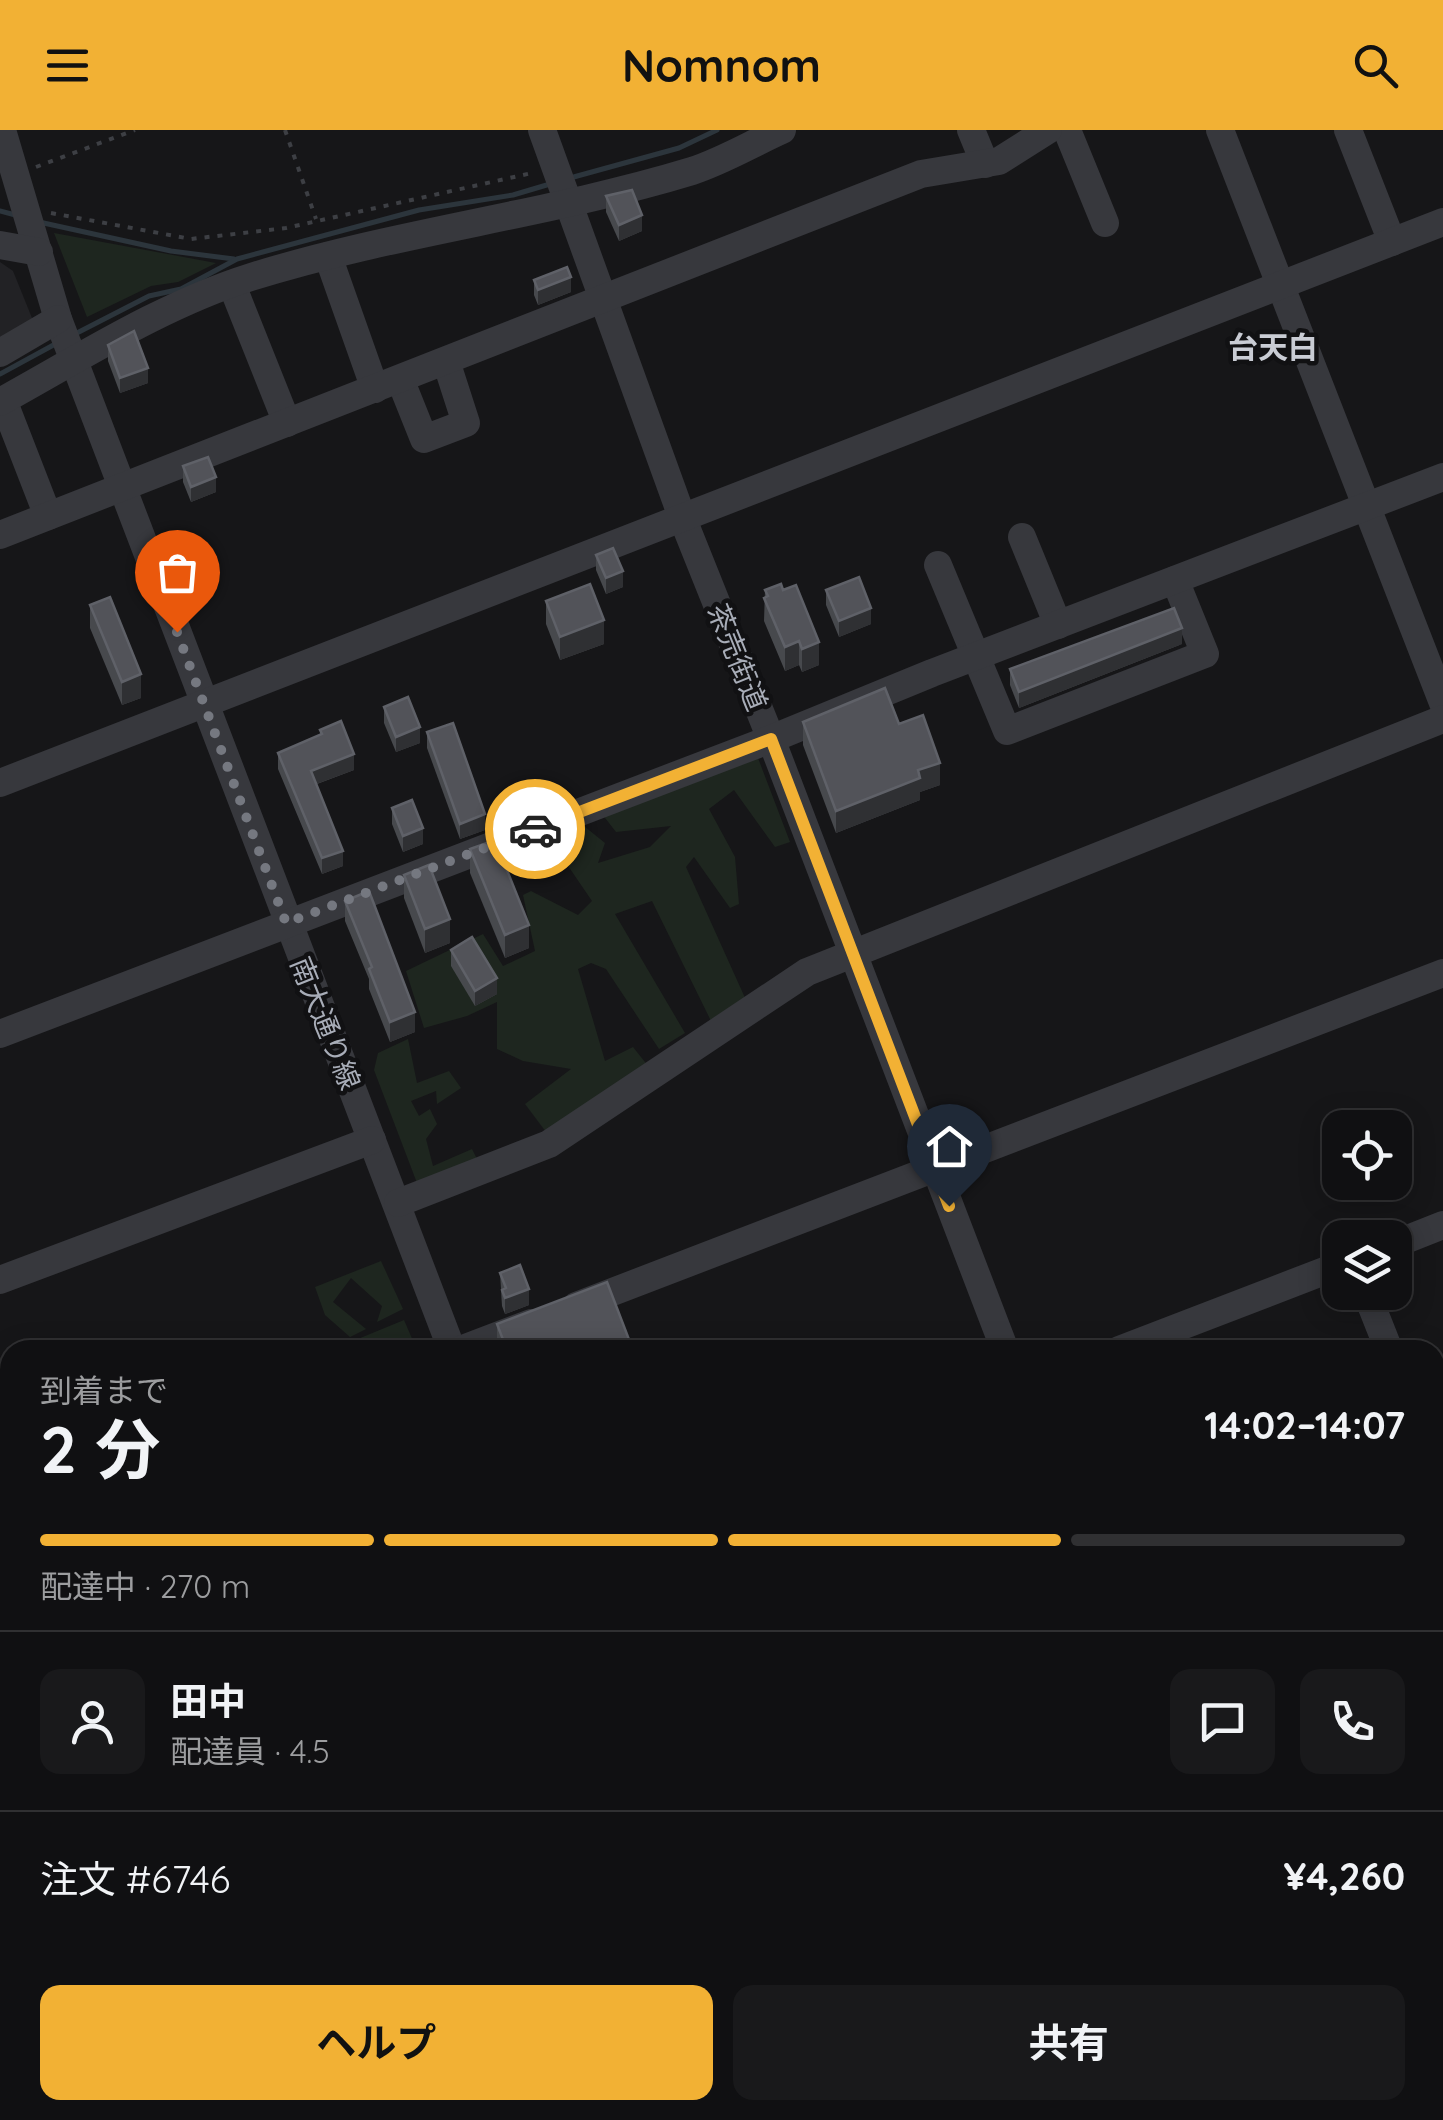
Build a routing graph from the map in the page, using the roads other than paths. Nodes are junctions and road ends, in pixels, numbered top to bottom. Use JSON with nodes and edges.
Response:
{"nodes":[{"id":1,"x":2,"y":130,"type":"edge"},
{"id":2,"x":542,"y":130,"type":"edge"},
{"id":3,"x":782,"y":130,"type":"edge"},
{"id":4,"x":971,"y":130,"type":"edge"},
{"id":5,"x":1048,"y":130,"type":"edge"},
{"id":6,"x":1067,"y":130,"type":"edge"},
{"id":7,"x":1220,"y":130,"type":"edge"},
{"id":8,"x":1348,"y":130,"type":"edge"},
{"id":9,"x":985,"y":164,"type":"junction"},
{"id":10,"x":566,"y":200,"type":"junction"},
{"id":11,"x":1105,"y":222,"type":"dead end"},
{"id":12,"x":1443,"y":222,"type":"edge"},
{"id":13,"x":1392,"y":242,"type":"junction"},
{"id":14,"x":0,"y":245,"type":"edge"},
{"id":15,"x":38,"y":252,"type":"junction"},
{"id":16,"x":328,"y":256,"type":"junction"},
{"id":17,"x":1282,"y":284,"type":"junction"},
{"id":18,"x":232,"y":285,"type":"junction"},
{"id":19,"x":602,"y":302,"type":"junction"},
{"id":20,"x":58,"y":319,"type":"junction"},
{"id":21,"x":0,"y":353,"type":"edge"},
{"id":22,"x":74,"y":361,"type":"junction"},
{"id":23,"x":446,"y":361,"type":"junction"},
{"id":24,"x":388,"y":384,"type":"junction"},
{"id":25,"x":2,"y":401,"type":"edge"},
{"id":26,"x":287,"y":423,"type":"junction"},
{"id":27,"x":1443,"y":477,"type":"edge"},
{"id":28,"x":122,"y":486,"type":"junction"},
{"id":29,"x":1367,"y":506,"type":"junction"},
{"id":30,"x":48,"y":516,"type":"junction"},
{"id":31,"x":682,"y":517,"type":"junction"},
{"id":32,"x":0,"y":534,"type":"edge"},
{"id":33,"x":1022,"y":538,"type":"dead end"},
{"id":34,"x":938,"y":566,"type":"dead end"},
{"id":35,"x":1175,"y":580,"type":"junction"},
{"id":36,"x":1058,"y":625,"type":"junction"},
{"id":37,"x":975,"y":657,"type":"junction"},
{"id":38,"x":1443,"y":703,"type":"edge"},
{"id":39,"x":204,"y":705,"type":"junction"},
{"id":40,"x":1443,"y":719,"type":"edge"},
{"id":41,"x":771,"y":739,"type":"junction"},
{"id":42,"x":0,"y":783,"type":"edge"},
{"id":43,"x":286,"y":923,"type":"junction"},
{"id":44,"x":852,"y":952,"type":"junction"},
{"id":45,"x":1443,"y":973,"type":"edge"},
{"id":46,"x":0,"y":1034,"type":"edge"},
{"id":47,"x":372,"y":1140,"type":"junction"},
{"id":48,"x":935,"y":1170,"type":"junction"},
{"id":49,"x":398,"y":1203,"type":"junction"},
{"id":50,"x":1443,"y":1225,"type":"edge"},
{"id":51,"x":1412,"y":1237,"type":"edge"},
{"id":52,"x":1322,"y":1272,"type":"edge"},
{"id":53,"x":0,"y":1280,"type":"edge"},
{"id":54,"x":1373,"y":1310,"type":"edge"},
{"id":55,"x":448,"y":1340,"type":"edge"},
{"id":56,"x":486,"y":1340,"type":"edge"},
{"id":57,"x":1001,"y":1340,"type":"edge"},
{"id":58,"x":1150,"y":1340,"type":"edge"},
{"id":59,"x":1384,"y":1340,"type":"edge"}],
"edges":[{"from":1,"to":15,"type":"street","name":"南大通り線"},
{"from":2,"to":10,"type":"street","name":"茶売街道"},
{"from":3,"to":10,"type":"street"},
{"from":4,"to":9,"type":"street"},
{"from":5,"to":9,"type":"street"},
{"from":6,"to":11,"type":"street"},
{"from":7,"to":17,"type":"street"},
{"from":8,"to":13,"type":"street"},
{"from":9,"to":19,"type":"street"},
{"from":10,"to":16,"type":"street"},
{"from":10,"to":19,"type":"street","name":"茶売街道"},
{"from":12,"to":13,"type":"street"},
{"from":13,"to":17,"type":"street"},
{"from":14,"to":15,"type":"street"},
{"from":15,"to":20,"type":"street","name":"南大通り線"},
{"from":16,"to":18,"type":"street"},
{"from":16,"to":24,"type":"street"},
{"from":17,"to":29,"type":"street"},
{"from":17,"to":31,"type":"street"},
{"from":18,"to":22,"type":"street"},
{"from":18,"to":26,"type":"street"},
{"from":19,"to":23,"type":"street"},
{"from":19,"to":31,"type":"street","name":"茶売街道"},
{"from":20,"to":21,"type":"street"},
{"from":20,"to":22,"type":"street","name":"南大通り線"},
{"from":22,"to":25,"type":"street"},
{"from":22,"to":28,"type":"street","name":"南大通り線"},
{"from":23,"to":24,"type":"street"},
{"from":23,"to":24,"type":"street"},
{"from":24,"to":26,"type":"street"},
{"from":25,"to":30,"type":"street"},
{"from":26,"to":28,"type":"street"},
{"from":27,"to":29,"type":"street"},
{"from":28,"to":30,"type":"street"},
{"from":28,"to":39,"type":"street","name":"南大通り線"},
{"from":29,"to":35,"type":"street"},
{"from":29,"to":38,"type":"street"},
{"from":30,"to":32,"type":"street"},
{"from":31,"to":39,"type":"street"},
{"from":31,"to":41,"type":"street","name":"茶売街道"},
{"from":33,"to":36,"type":"street"},
{"from":34,"to":37,"type":"street"},
{"from":35,"to":36,"type":"street"},
{"from":35,"to":37,"type":"street"},
{"from":36,"to":37,"type":"street"},
{"from":37,"to":41,"type":"street"},
{"from":39,"to":42,"type":"street"},
{"from":39,"to":43,"type":"street","name":"南大通り線"},
{"from":40,"to":44,"type":"street"},
{"from":41,"to":43,"type":"street"},
{"from":41,"to":44,"type":"street","name":"茶売街道"},
{"from":43,"to":46,"type":"street"},
{"from":43,"to":47,"type":"street","name":"南大通り線"},
{"from":44,"to":48,"type":"street","name":"茶売街道"},
{"from":44,"to":49,"type":"street"},
{"from":45,"to":48,"type":"street"},
{"from":47,"to":49,"type":"street","name":"南大通り線"},
{"from":47,"to":53,"type":"street"},
{"from":48,"to":56,"type":"street"},
{"from":48,"to":57,"type":"street","name":"茶売街道"},
{"from":49,"to":55,"type":"street","name":"南大通り線"},
{"from":50,"to":51,"type":"street"},
{"from":52,"to":58,"type":"street"},
{"from":54,"to":59,"type":"street"}]}
